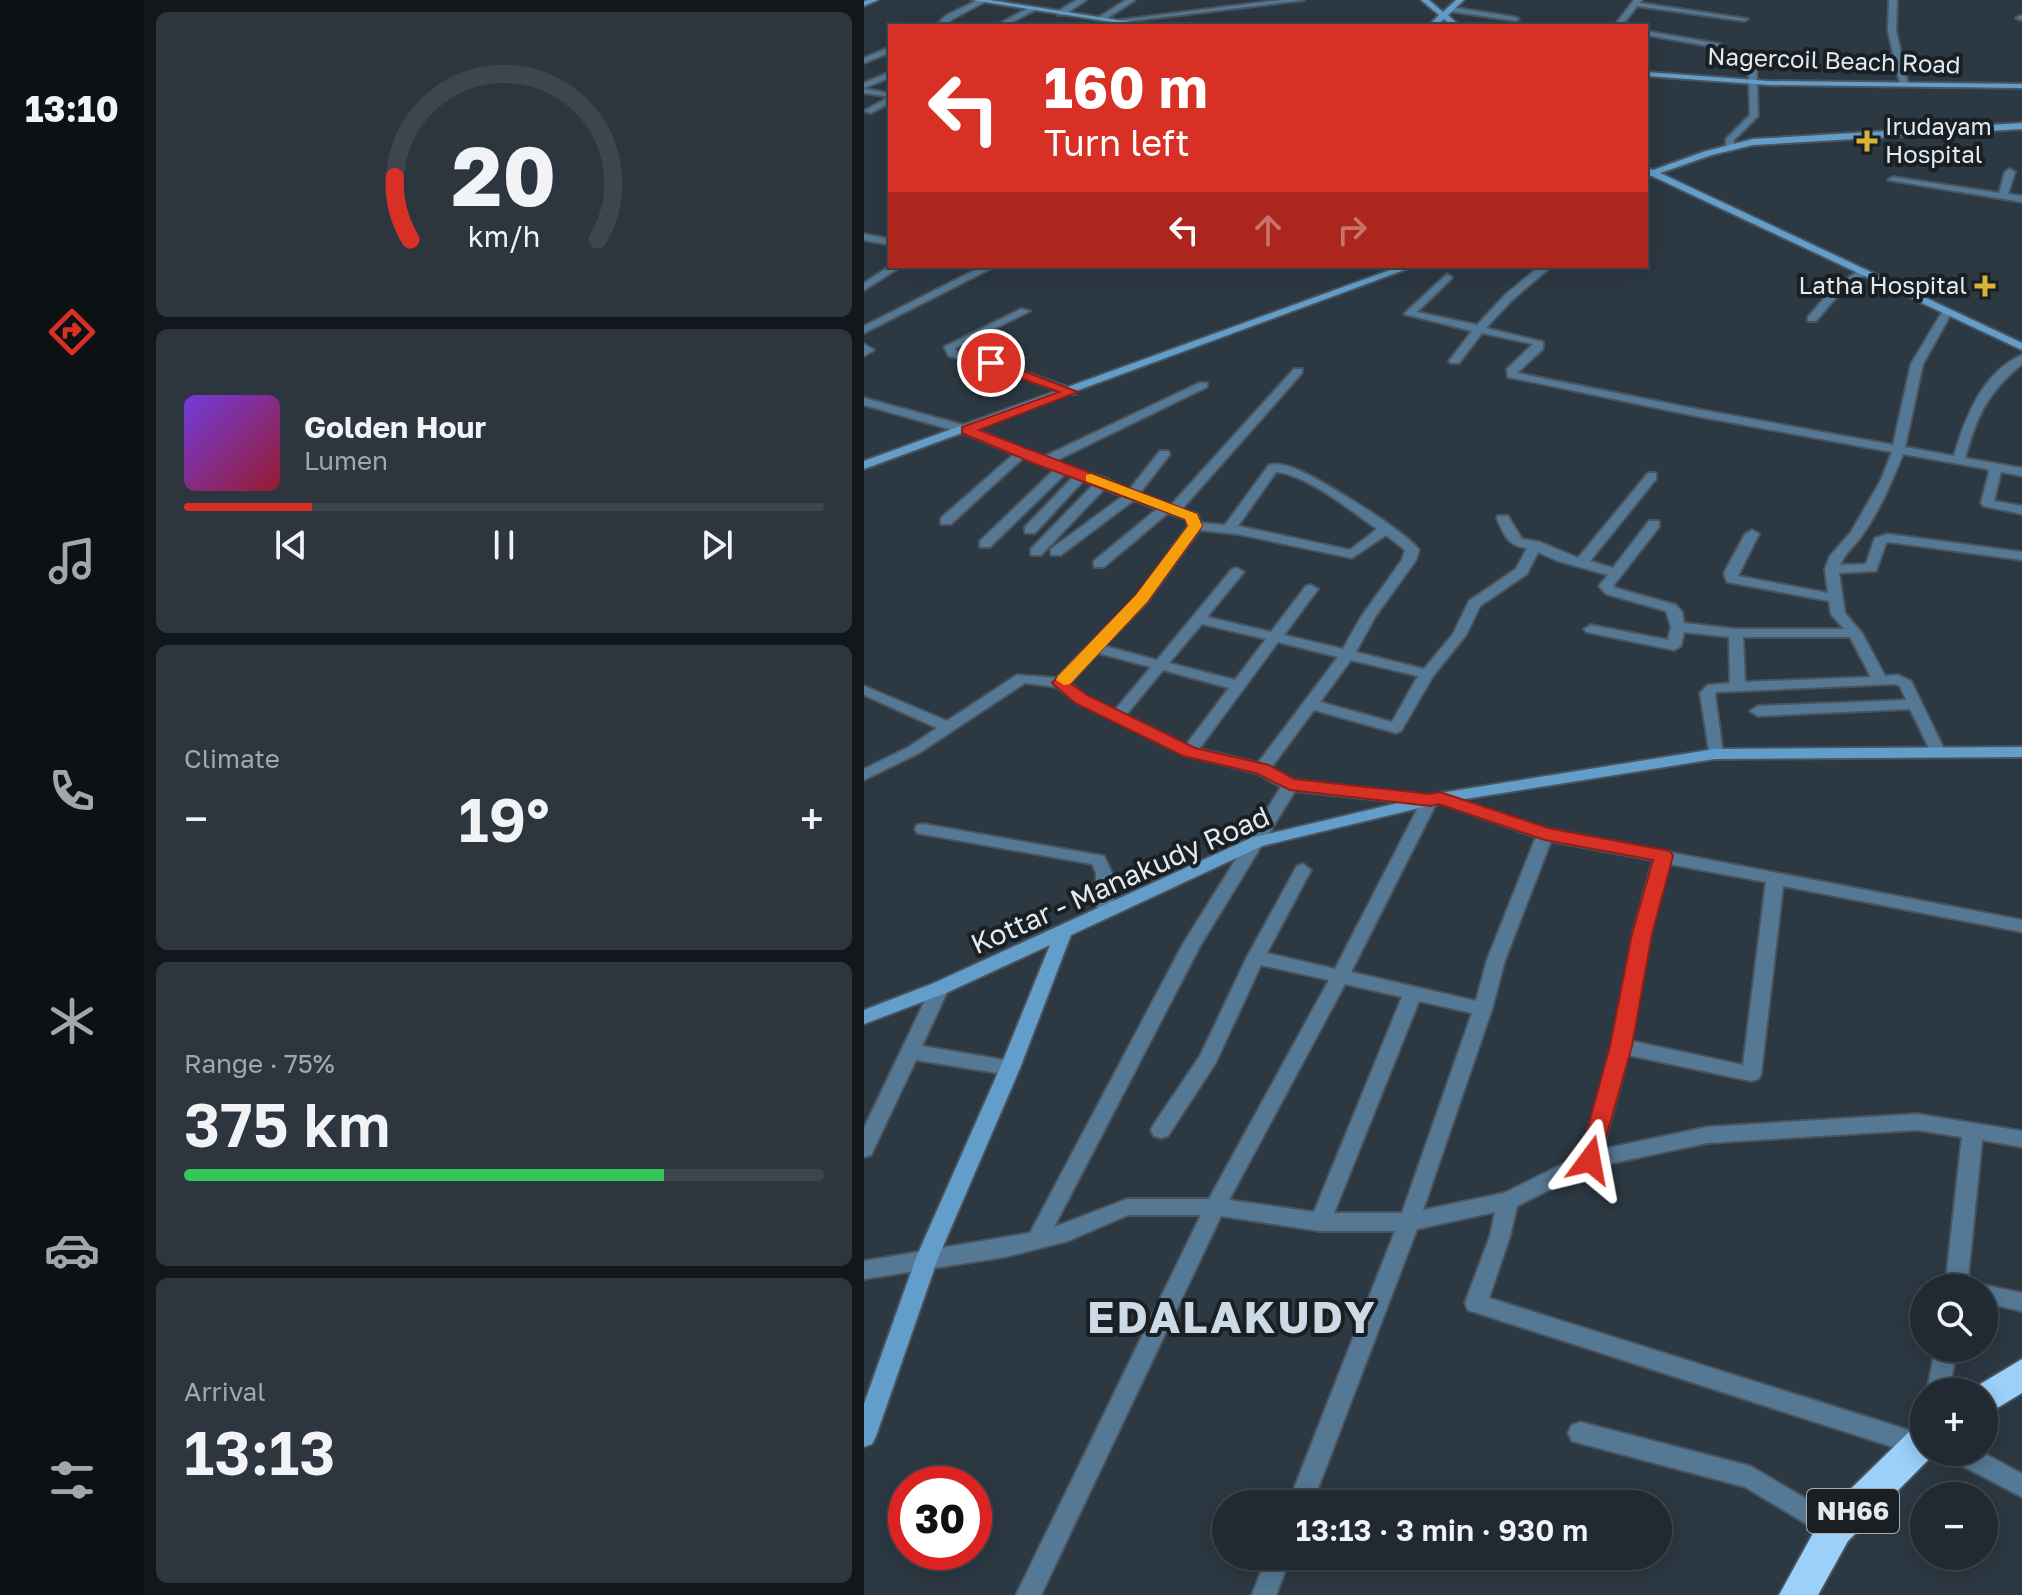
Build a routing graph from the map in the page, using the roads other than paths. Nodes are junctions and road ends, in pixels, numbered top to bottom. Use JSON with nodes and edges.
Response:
{"nodes":[{"id":1,"x":874,"y":0,"type":"edge"},
{"id":2,"x":976,"y":0,"type":"edge"},
{"id":3,"x":1082,"y":0,"type":"edge"},
{"id":4,"x":1131,"y":0,"type":"edge"},
{"id":5,"x":1206,"y":0,"type":"edge"},
{"id":6,"x":1300,"y":0,"type":"edge"},
{"id":7,"x":1425,"y":0,"type":"edge"},
{"id":8,"x":1460,"y":0,"type":"edge"},
{"id":9,"x":1665,"y":0,"type":"edge"},
{"id":10,"x":1893,"y":0,"type":"edge"},
{"id":11,"x":982,"y":1,"type":"edge"},
{"id":12,"x":1636,"y":2,"type":"edge"},
{"id":13,"x":864,"y":4,"type":"edge"},
{"id":14,"x":1033,"y":9,"type":"junction"},
{"id":15,"x":1739,"y":9,"type":"dead end"},
{"id":16,"x":1448,"y":11,"type":"junction"},
{"id":17,"x":1061,"y":13,"type":"junction"},
{"id":18,"x":1184,"y":13,"type":"junction"},
{"id":19,"x":1100,"y":19,"type":"junction"},
{"id":20,"x":1515,"y":19,"type":"dead end"},
{"id":21,"x":1744,"y":19,"type":"dead end"},
{"id":22,"x":1115,"y":21,"type":"junction"},
{"id":23,"x":942,"y":24,"type":"edge"},
{"id":24,"x":1003,"y":24,"type":"edge"},
{"id":25,"x":1127,"y":24,"type":"edge"},
{"id":26,"x":1166,"y":24,"type":"edge"},
{"id":27,"x":1434,"y":24,"type":"edge"},
{"id":28,"x":1455,"y":24,"type":"edge"},
{"id":29,"x":1620,"y":24,"type":"edge"},
{"id":30,"x":1648,"y":33,"type":"edge"},
{"id":31,"x":1720,"y":46,"type":"dead end"},
{"id":32,"x":888,"y":51,"type":"edge"},
{"id":33,"x":1752,"y":53,"type":"dead end"},
{"id":34,"x":864,"y":62,"type":"edge"},
{"id":35,"x":888,"y":71,"type":"edge"},
{"id":36,"x":888,"y":73,"type":"edge"},
{"id":37,"x":1648,"y":74,"type":"edge"},
{"id":38,"x":1752,"y":82,"type":"junction"},
{"id":39,"x":1904,"y":84,"type":"junction"},
{"id":40,"x":2022,"y":86,"type":"edge"},
{"id":41,"x":864,"y":88,"type":"edge"},
{"id":42,"x":888,"y":97,"type":"edge"},
{"id":43,"x":888,"y":99,"type":"edge"},
{"id":44,"x":868,"y":111,"type":"dead end"},
{"id":45,"x":2020,"y":129,"type":"edge"},
{"id":46,"x":1730,"y":147,"type":"junction"},
{"id":47,"x":1648,"y":172,"type":"edge"},
{"id":48,"x":2010,"y":172,"type":"dead end"},
{"id":49,"x":1893,"y":180,"type":"dead end"},
{"id":50,"x":2003,"y":196,"type":"junction"},
{"id":51,"x":2022,"y":199,"type":"edge"},
{"id":52,"x":864,"y":237,"type":"edge"},
{"id":53,"x":888,"y":242,"type":"edge"},
{"id":54,"x":894,"y":268,"type":"edge"},
{"id":55,"x":987,"y":268,"type":"edge"},
{"id":56,"x":1405,"y":268,"type":"edge"},
{"id":57,"x":1544,"y":268,"type":"edge"},
{"id":58,"x":1862,"y":273,"type":"junction"},
{"id":59,"x":1447,"y":277,"type":"dead end"},
{"id":60,"x":864,"y":287,"type":"edge"},
{"id":61,"x":1025,"y":311,"type":"dead end"},
{"id":62,"x":1947,"y":312,"type":"junction"},
{"id":63,"x":1812,"y":319,"type":"dead end"},
{"id":64,"x":1477,"y":329,"type":"junction"},
{"id":65,"x":864,"y":330,"type":"edge"},
{"id":66,"x":2022,"y":347,"type":"edge"},
{"id":67,"x":2022,"y":358,"type":"edge"},
{"id":68,"x":1455,"y":361,"type":"dead end"},
{"id":69,"x":1298,"y":371,"type":"dead end"},
{"id":70,"x":1203,"y":385,"type":"dead end"},
{"id":71,"x":1071,"y":392,"type":"junction"},
{"id":72,"x":864,"y":401,"type":"edge"},
{"id":73,"x":967,"y":430,"type":"junction"},
{"id":74,"x":1898,"y":452,"type":"junction"},
{"id":75,"x":1022,"y":453,"type":"junction"},
{"id":76,"x":1164,"y":454,"type":"dead end"},
{"id":77,"x":1043,"y":462,"type":"junction"},
{"id":78,"x":1958,"y":462,"type":"junction"},
{"id":79,"x":864,"y":465,"type":"edge"},
{"id":80,"x":1993,"y":467,"type":"junction"},
{"id":81,"x":1063,"y":469,"type":"junction"},
{"id":82,"x":2022,"y":472,"type":"edge"},
{"id":83,"x":1082,"y":475,"type":"junction"},
{"id":84,"x":1652,"y":476,"type":"dead end"},
{"id":85,"x":1103,"y":482,"type":"junction"},
{"id":86,"x":1131,"y":496,"type":"junction"},
{"id":87,"x":1170,"y":509,"type":"junction"},
{"id":88,"x":2022,"y":510,"type":"edge"},
{"id":89,"x":1503,"y":519,"type":"dead end"},
{"id":90,"x":946,"y":521,"type":"dead end"},
{"id":91,"x":1654,"y":524,"type":"dead end"},
{"id":92,"x":1195,"y":526,"type":"junction"},
{"id":93,"x":1229,"y":529,"type":"junction"},
{"id":94,"x":1030,"y":530,"type":"dead end"},
{"id":95,"x":1384,"y":530,"type":"junction"},
{"id":96,"x":1752,"y":534,"type":"dead end"},
{"id":97,"x":985,"y":544,"type":"dead end"},
{"id":98,"x":1535,"y":545,"type":"junction"},
{"id":99,"x":1036,"y":552,"type":"dead end"},
{"id":100,"x":1056,"y":552,"type":"dead end"},
{"id":101,"x":2022,"y":556,"type":"edge"},
{"id":102,"x":1582,"y":562,"type":"junction"},
{"id":103,"x":1099,"y":564,"type":"dead end"},
{"id":104,"x":1832,"y":569,"type":"junction"},
{"id":105,"x":1237,"y":572,"type":"dead end"},
{"id":106,"x":1616,"y":573,"type":"junction"},
{"id":107,"x":1311,"y":589,"type":"dead end"},
{"id":108,"x":1834,"y":598,"type":"junction"},
{"id":109,"x":1199,"y":619,"type":"junction"},
{"id":110,"x":1678,"y":627,"type":"junction"},
{"id":111,"x":1591,"y":629,"type":"dead end"},
{"id":112,"x":1736,"y":633,"type":"junction"},
{"id":113,"x":1855,"y":633,"type":"junction"},
{"id":114,"x":1277,"y":636,"type":"junction"},
{"id":115,"x":1094,"y":648,"type":"junction"},
{"id":116,"x":1347,"y":655,"type":"junction"},
{"id":117,"x":1161,"y":664,"type":"junction"},
{"id":118,"x":1427,"y":674,"type":"junction"},
{"id":119,"x":1880,"y":681,"type":"junction"},
{"id":120,"x":1061,"y":683,"type":"junction"},
{"id":121,"x":1240,"y":686,"type":"junction"},
{"id":122,"x":1738,"y":688,"type":"junction"},
{"id":123,"x":864,"y":690,"type":"edge"},
{"id":124,"x":1311,"y":704,"type":"junction"},
{"id":125,"x":1916,"y":704,"type":"junction"},
{"id":126,"x":1758,"y":711,"type":"dead end"},
{"id":127,"x":1117,"y":717,"type":"junction"},
{"id":128,"x":946,"y":726,"type":"junction"},
{"id":129,"x":1937,"y":751,"type":"junction"},
{"id":130,"x":1189,"y":752,"type":"junction"},
{"id":131,"x":2022,"y":752,"type":"edge"},
{"id":132,"x":1715,"y":754,"type":"junction"},
{"id":133,"x":1262,"y":769,"type":"junction"},
{"id":134,"x":864,"y":775,"type":"edge"},
{"id":135,"x":1290,"y":785,"type":"junction"},
{"id":136,"x":1435,"y":799,"type":"junction"},
{"id":137,"x":923,"y":829,"type":"dead end"},
{"id":138,"x":1545,"y":834,"type":"junction"},
{"id":139,"x":1257,"y":842,"type":"junction"},
{"id":140,"x":1663,"y":856,"type":"junction"},
{"id":141,"x":1303,"y":870,"type":"dead end"},
{"id":142,"x":1775,"y":879,"type":"junction"},
{"id":143,"x":1106,"y":912,"type":"junction"},
{"id":144,"x":2022,"y":926,"type":"edge"},
{"id":145,"x":1063,"y":933,"type":"junction"},
{"id":146,"x":1256,"y":957,"type":"junction"},
{"id":147,"x":1339,"y":978,"type":"junction"},
{"id":148,"x":940,"y":988,"type":"junction"},
{"id":149,"x":1412,"y":995,"type":"junction"},
{"id":150,"x":1483,"y":1009,"type":"junction"},
{"id":151,"x":864,"y":1017,"type":"edge"},
{"id":152,"x":1621,"y":1046,"type":"junction"},
{"id":153,"x":912,"y":1052,"type":"junction"},
{"id":154,"x":1010,"y":1068,"type":"junction"},
{"id":155,"x":1161,"y":1130,"type":"dead end"},
{"id":156,"x":1973,"y":1131,"type":"junction"},
{"id":157,"x":2022,"y":1139,"type":"edge"},
{"id":158,"x":864,"y":1149,"type":"edge"},
{"id":159,"x":1590,"y":1160,"type":"junction"},
{"id":160,"x":1508,"y":1201,"type":"junction"},
{"id":161,"x":1215,"y":1207,"type":"junction"},
{"id":162,"x":1320,"y":1222,"type":"junction"},
{"id":163,"x":1409,"y":1222,"type":"junction"},
{"id":164,"x":1037,"y":1239,"type":"junction"},
{"id":165,"x":927,"y":1258,"type":"junction"},
{"id":166,"x":864,"y":1270,"type":"edge"},
{"id":167,"x":1958,"y":1274,"type":"edge"},
{"id":168,"x":1998,"y":1297,"type":"edge"},
{"id":169,"x":2022,"y":1302,"type":"edge"},
{"id":170,"x":2022,"y":1374,"type":"edge"},
{"id":171,"x":1998,"y":1390,"type":"edge"},
{"id":172,"x":1580,"y":1433,"type":"dead end"},
{"id":173,"x":864,"y":1436,"type":"edge"},
{"id":174,"x":1910,"y":1439,"type":"edge"},
{"id":175,"x":1910,"y":1453,"type":"edge"},
{"id":176,"x":1985,"y":1466,"type":"edge"},
{"id":177,"x":2022,"y":1486,"type":"edge"},
{"id":178,"x":1305,"y":1490,"type":"edge"},
{"id":179,"x":1835,"y":1529,"type":"junction"},
{"id":180,"x":1274,"y":1570,"type":"edge"},
{"id":181,"x":1028,"y":1595,"type":"edge"},
{"id":182,"x":1264,"y":1595,"type":"edge"},
{"id":183,"x":1798,"y":1595,"type":"edge"}],
"edges":[{"from":1,"to":13,"type":"main road"},
{"from":2,"to":11,"type":"main road"},
{"from":3,"to":17,"type":"street"},
{"from":4,"to":19,"type":"street"},
{"from":5,"to":18,"type":"street"},
{"from":6,"to":18,"type":"street"},
{"from":7,"to":16,"type":"main road"},
{"from":8,"to":16,"type":"main road"},
{"from":9,"to":15,"type":"street"},
{"from":10,"to":39,"type":"street"},
{"from":11,"to":14,"type":"main road"},
{"from":11,"to":23,"type":"street"},
{"from":12,"to":21,"type":"street"},
{"from":12,"to":29,"type":"street"},
{"from":14,"to":17,"type":"main road"},
{"from":14,"to":24,"type":"street"},
{"from":16,"to":20,"type":"street"},
{"from":16,"to":27,"type":"main road"},
{"from":16,"to":28,"type":"main road"},
{"from":17,"to":19,"type":"main road"},
{"from":18,"to":22,"type":"street"},
{"from":18,"to":26,"type":"street"},
{"from":19,"to":22,"type":"main road"},
{"from":22,"to":25,"type":"main road"},
{"from":30,"to":31,"type":"street"},
{"from":32,"to":34,"type":"street"},
{"from":33,"to":38,"type":"street"},
{"from":34,"to":35,"type":"street"},
{"from":36,"to":41,"type":"street"},
{"from":37,"to":38,"type":"main road","name":"Nagercoil Beach Road"},
{"from":38,"to":39,"type":"main road","name":"Nagercoil Beach Road"},
{"from":38,"to":46,"type":"street"},
{"from":39,"to":40,"type":"main road","name":"Nagercoil Beach Road"},
{"from":41,"to":42,"type":"street"},
{"from":43,"to":44,"type":"street"},
{"from":45,"to":46,"type":"main road"},
{"from":46,"to":47,"type":"main road"},
{"from":47,"to":58,"type":"main road"},
{"from":48,"to":50,"type":"street"},
{"from":49,"to":50,"type":"street"},
{"from":50,"to":51,"type":"street"},
{"from":52,"to":53,"type":"street"},
{"from":54,"to":60,"type":"street"},
{"from":55,"to":65,"type":"street"},
{"from":56,"to":71,"type":"main road"},
{"from":57,"to":64,"type":"street"},
{"from":58,"to":62,"type":"main road"},
{"from":58,"to":63,"type":"street"},
{"from":59,"to":64,"type":"street"},
{"from":61,"to":71,"type":"street"},
{"from":62,"to":66,"type":"main road"},
{"from":62,"to":74,"type":"street"},
{"from":64,"to":68,"type":"street"},
{"from":64,"to":74,"type":"street"},
{"from":67,"to":78,"type":"street"},
{"from":69,"to":87,"type":"street"},
{"from":70,"to":77,"type":"street"},
{"from":71,"to":73,"type":"main road"},
{"from":72,"to":73,"type":"street"},
{"from":73,"to":75,"type":"street"},
{"from":73,"to":79,"type":"main road"},
{"from":74,"to":78,"type":"street"},
{"from":74,"to":104,"type":"street"},
{"from":75,"to":77,"type":"street"},
{"from":75,"to":90,"type":"street"},
{"from":76,"to":86,"type":"street"},
{"from":77,"to":81,"type":"street"},
{"from":78,"to":80,"type":"street"},
{"from":80,"to":82,"type":"street"},
{"from":80,"to":88,"type":"street"},
{"from":81,"to":83,"type":"street"},
{"from":81,"to":97,"type":"street"},
{"from":83,"to":85,"type":"street"},
{"from":83,"to":94,"type":"street"},
{"from":84,"to":102,"type":"street"},
{"from":85,"to":86,"type":"street"},
{"from":85,"to":99,"type":"street"},
{"from":86,"to":87,"type":"street"},
{"from":86,"to":100,"type":"street"},
{"from":87,"to":92,"type":"street"},
{"from":87,"to":103,"type":"street"},
{"from":89,"to":98,"type":"street"},
{"from":91,"to":106,"type":"street"},
{"from":92,"to":93,"type":"street"},
{"from":92,"to":115,"type":"street"},
{"from":93,"to":95,"type":"street"},
{"from":93,"to":95,"type":"street"},
{"from":95,"to":116,"type":"street"},
{"from":96,"to":108,"type":"street"},
{"from":98,"to":102,"type":"street"},
{"from":98,"to":118,"type":"street"},
{"from":101,"to":104,"type":"street"},
{"from":102,"to":106,"type":"street"},
{"from":104,"to":108,"type":"street"},
{"from":105,"to":109,"type":"street"},
{"from":106,"to":110,"type":"street"},
{"from":107,"to":114,"type":"street"},
{"from":108,"to":113,"type":"street"},
{"from":109,"to":114,"type":"street"},
{"from":109,"to":117,"type":"street"},
{"from":110,"to":111,"type":"street"},
{"from":110,"to":112,"type":"street"},
{"from":112,"to":113,"type":"street"},
{"from":112,"to":122,"type":"street"},
{"from":113,"to":119,"type":"street"},
{"from":114,"to":116,"type":"street"},
{"from":114,"to":121,"type":"street"},
{"from":115,"to":117,"type":"street"},
{"from":115,"to":120,"type":"street"},
{"from":116,"to":118,"type":"street"},
{"from":116,"to":124,"type":"street"},
{"from":117,"to":121,"type":"street"},
{"from":117,"to":127,"type":"street"},
{"from":118,"to":124,"type":"street"},
{"from":119,"to":122,"type":"street"},
{"from":119,"to":125,"type":"street"},
{"from":120,"to":127,"type":"street"},
{"from":120,"to":128,"type":"street"},
{"from":121,"to":130,"type":"street"},
{"from":122,"to":132,"type":"street"},
{"from":123,"to":128,"type":"street"},
{"from":124,"to":133,"type":"street"},
{"from":125,"to":126,"type":"street"},
{"from":125,"to":129,"type":"street"},
{"from":127,"to":130,"type":"street"},
{"from":128,"to":134,"type":"street"},
{"from":129,"to":131,"type":"main road","name":"Kottar - Manakudy Road"},
{"from":129,"to":132,"type":"main road","name":"Kottar - Manakudy Road"},
{"from":130,"to":133,"type":"street"},
{"from":132,"to":136,"type":"main road","name":"Kottar - Manakudy Road"},
{"from":133,"to":135,"type":"street"},
{"from":135,"to":136,"type":"street"},
{"from":135,"to":139,"type":"street"},
{"from":136,"to":138,"type":"street"},
{"from":136,"to":139,"type":"main road","name":"Kottar - Manakudy Road"},
{"from":136,"to":147,"type":"street"},
{"from":137,"to":143,"type":"street"},
{"from":138,"to":140,"type":"street"},
{"from":138,"to":150,"type":"street"},
{"from":139,"to":143,"type":"main road","name":"Kottar - Manakudy Road"},
{"from":139,"to":164,"type":"street"},
{"from":140,"to":142,"type":"street"},
{"from":140,"to":152,"type":"street"},
{"from":141,"to":146,"type":"street"},
{"from":142,"to":144,"type":"street"},
{"from":142,"to":152,"type":"street"},
{"from":143,"to":145,"type":"main road","name":"Kottar - Manakudy Road"},
{"from":145,"to":148,"type":"main road","name":"Kottar - Manakudy Road"},
{"from":145,"to":154,"type":"main road"},
{"from":146,"to":147,"type":"street"},
{"from":146,"to":155,"type":"street"},
{"from":147,"to":149,"type":"street"},
{"from":147,"to":161,"type":"street"},
{"from":148,"to":151,"type":"main road","name":"Kottar - Manakudy Road"},
{"from":148,"to":153,"type":"street"},
{"from":149,"to":150,"type":"street"},
{"from":149,"to":162,"type":"street"},
{"from":150,"to":163,"type":"street"},
{"from":152,"to":159,"type":"street"},
{"from":153,"to":154,"type":"street"},
{"from":153,"to":158,"type":"street"},
{"from":154,"to":165,"type":"main road"},
{"from":156,"to":157,"type":"street"},
{"from":156,"to":159,"type":"street"},
{"from":156,"to":167,"type":"street"},
{"from":159,"to":160,"type":"street"},
{"from":160,"to":163,"type":"street"},
{"from":160,"to":174,"type":"street"},
{"from":161,"to":162,"type":"street"},
{"from":161,"to":164,"type":"street"},
{"from":161,"to":181,"type":"street"},
{"from":162,"to":163,"type":"street"},
{"from":163,"to":178,"type":"street"},
{"from":164,"to":165,"type":"street"},
{"from":165,"to":166,"type":"street"},
{"from":165,"to":173,"type":"main road"},
{"from":168,"to":169,"type":"street"},
{"from":170,"to":171,"type":"highway"},
{"from":172,"to":179,"type":"street"},
{"from":175,"to":179,"type":"highway","number":"NH66"},
{"from":176,"to":177,"type":"street"},
{"from":179,"to":183,"type":"highway","number":"NH66"},
{"from":180,"to":182,"type":"street"}]}
